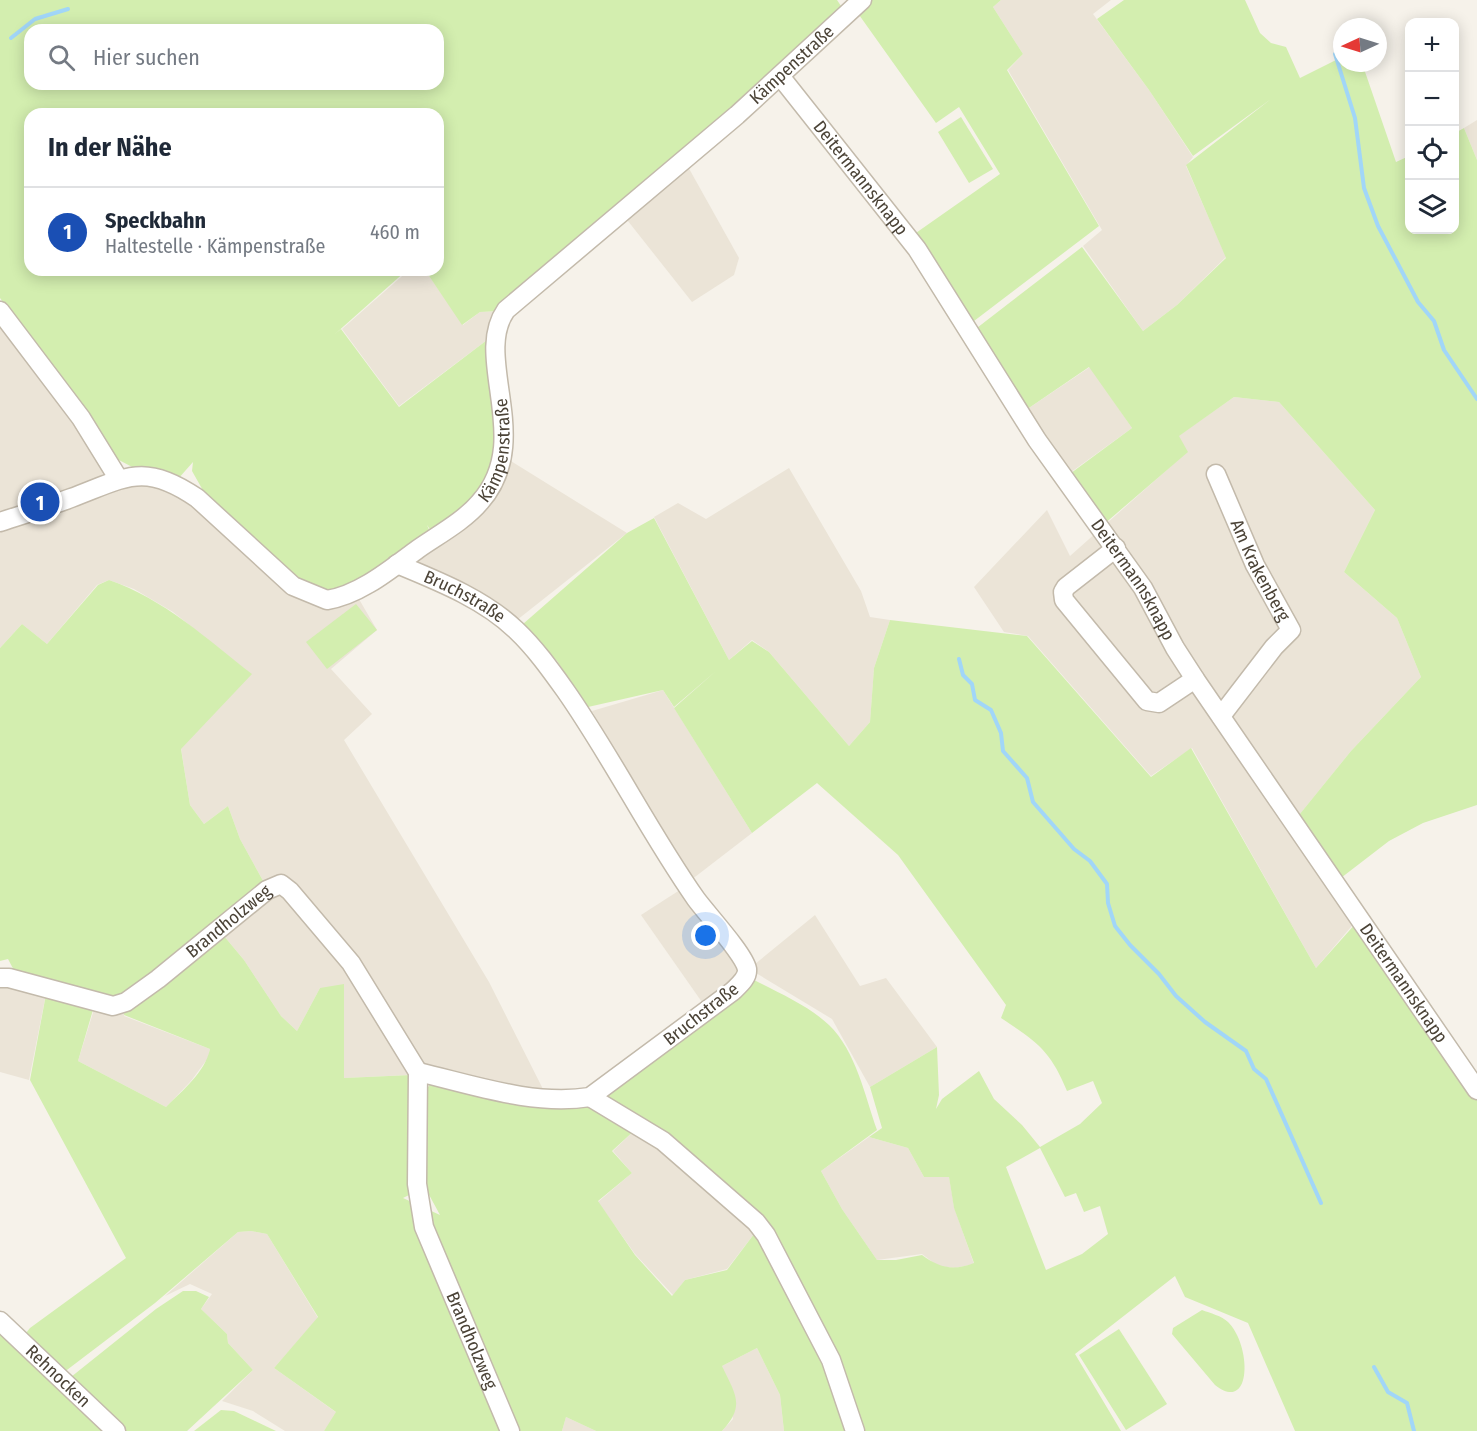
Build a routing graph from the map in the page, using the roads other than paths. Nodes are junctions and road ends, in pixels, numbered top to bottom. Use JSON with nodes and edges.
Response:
{"nodes":[{"id":1,"x":862,"y":0,"type":"edge"},
{"id":2,"x":780,"y":76,"type":"junction"},
{"id":3,"x":0,"y":311,"type":"edge"},
{"id":4,"x":1216,"y":474,"type":"dead end"},
{"id":5,"x":118,"y":478,"type":"junction"},
{"id":6,"x":0,"y":522,"type":"edge"},
{"id":7,"x":1116,"y":548,"type":"junction"},
{"id":8,"x":397,"y":564,"type":"junction"},
{"id":9,"x":1195,"y":679,"type":"junction"},
{"id":10,"x":1221,"y":716,"type":"junction"},
{"id":11,"x":0,"y":978,"type":"edge"},
{"id":12,"x":418,"y":1072,"type":"junction"},
{"id":13,"x":1477,"y":1090,"type":"edge"},
{"id":14,"x":590,"y":1097,"type":"junction"},
{"id":15,"x":0,"y":1321,"type":"edge"},
{"id":16,"x":116,"y":1431,"type":"edge"},
{"id":17,"x":510,"y":1431,"type":"edge"},
{"id":18,"x":855,"y":1431,"type":"edge"}],
"edges":[{"from":1,"to":2,"type":"street","name":"Kämpenstraße"},
{"from":2,"to":7,"type":"street","name":"Deitermannsknapp"},
{"from":2,"to":8,"type":"street","name":"Kämpenstraße"},
{"from":3,"to":5,"type":"street"},
{"from":4,"to":10,"type":"street","name":"Am Krakenberg"},
{"from":5,"to":6,"type":"street","name":"Kämpenstraße"},
{"from":5,"to":8,"type":"street","name":"Kämpenstraße"},
{"from":7,"to":9,"type":"street","name":"Deitermannsknapp"},
{"from":7,"to":9,"type":"street"},
{"from":8,"to":14,"type":"street","name":"Bruchstraße"},
{"from":9,"to":10,"type":"street","name":"Deitermannsknapp"},
{"from":10,"to":13,"type":"street","name":"Deitermannsknapp"},
{"from":11,"to":12,"type":"street","name":"Brandholzweg"},
{"from":12,"to":14,"type":"street"},
{"from":12,"to":17,"type":"street","name":"Brandholzweg"},
{"from":14,"to":18,"type":"street"},
{"from":15,"to":16,"type":"street","name":"Rehnocken"}]}
